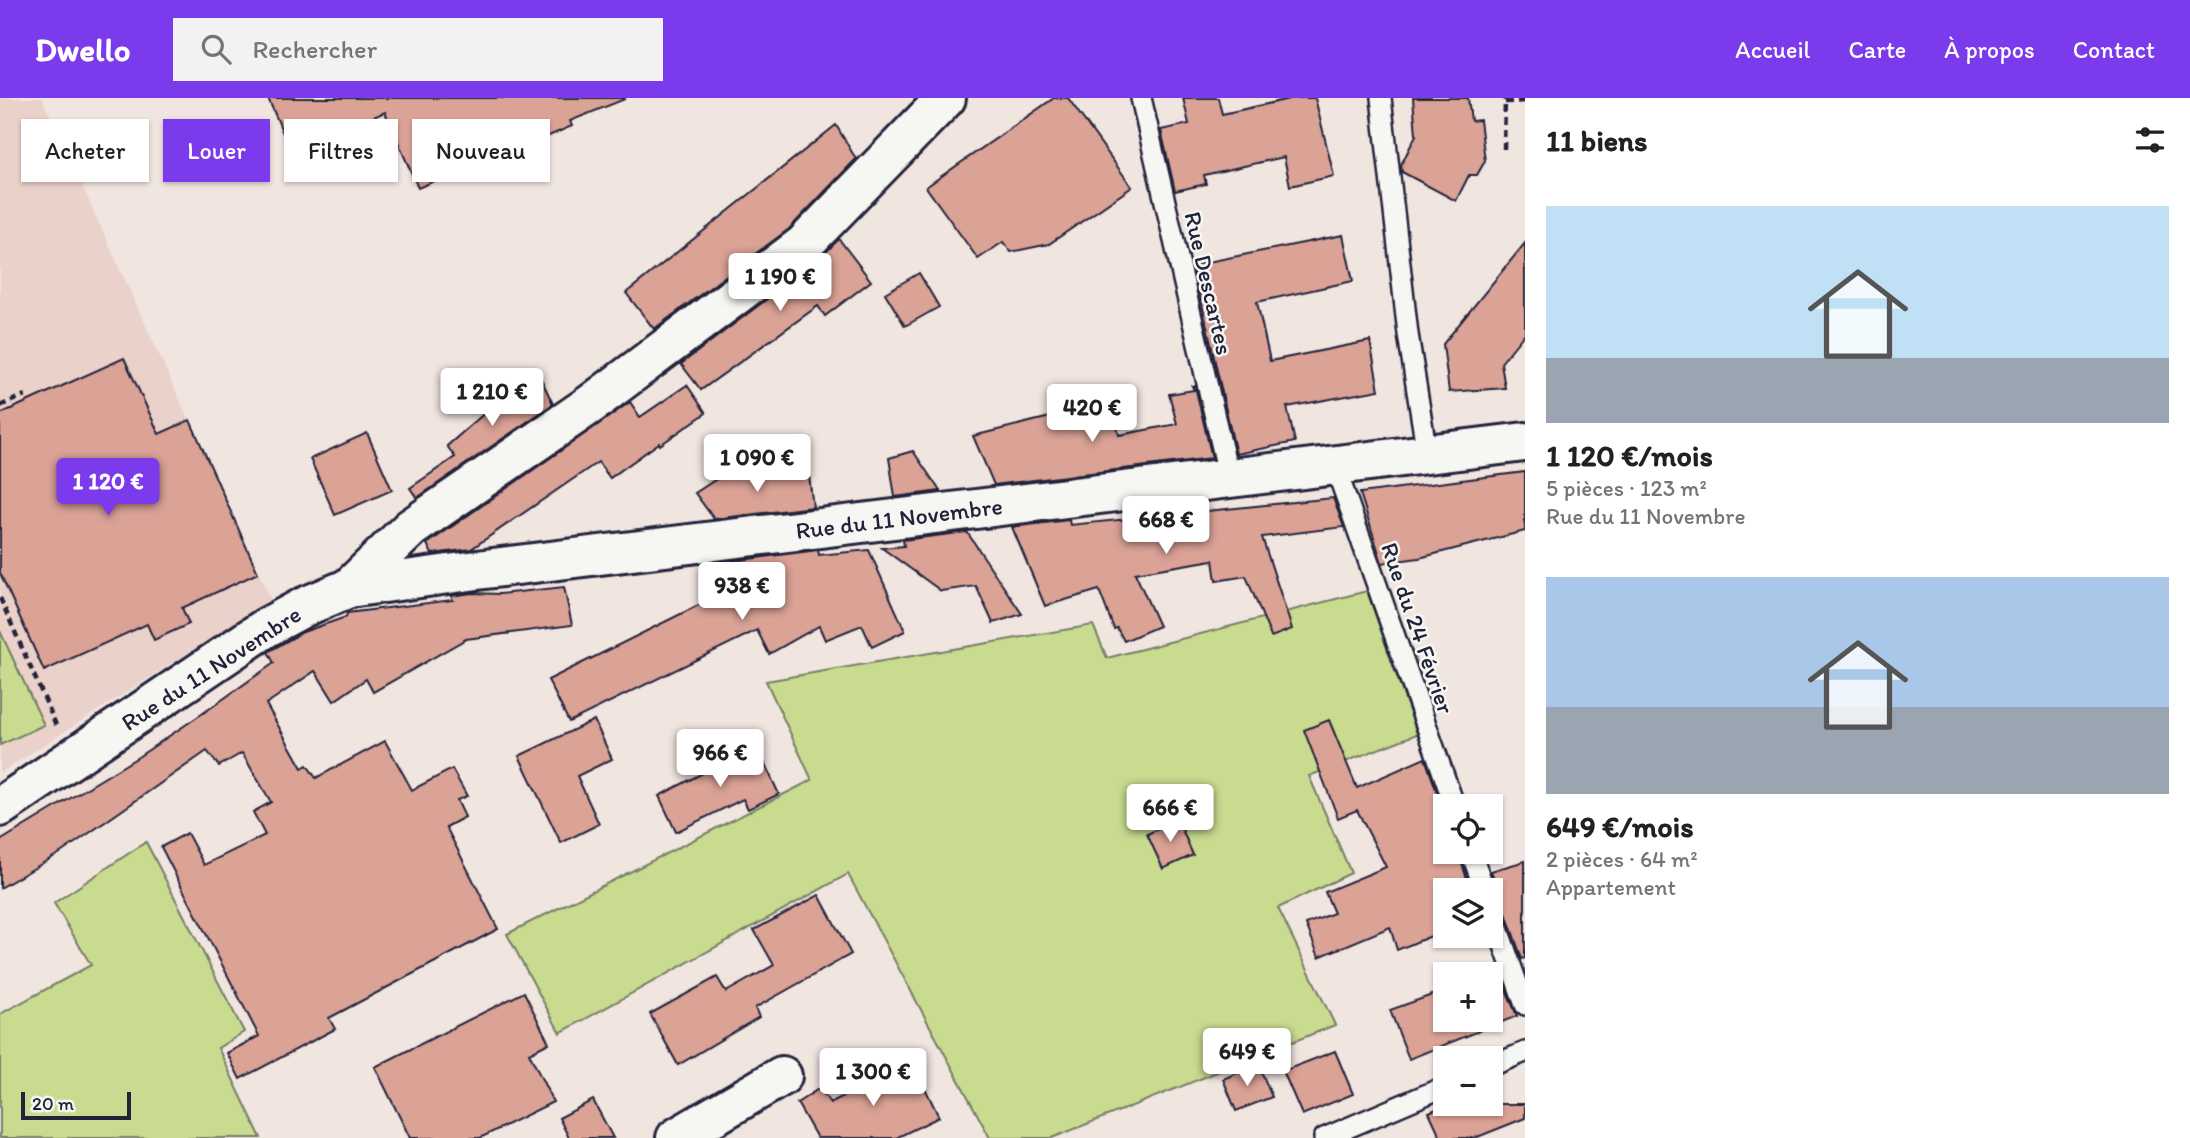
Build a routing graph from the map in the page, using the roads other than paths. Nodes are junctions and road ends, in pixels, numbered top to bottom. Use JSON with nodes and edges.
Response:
{"nodes":[{"id":1,"x":946,"y":98,"type":"edge"},
{"id":2,"x":1141,"y":98,"type":"edge"},
{"id":3,"x":1381,"y":98,"type":"edge"},
{"id":4,"x":1525,"y":442,"type":"edge"},
{"id":5,"x":1427,"y":454,"type":"junction"},
{"id":6,"x":1335,"y":466,"type":"junction"},
{"id":7,"x":1229,"y":478,"type":"junction"},
{"id":8,"x":349,"y":588,"type":"junction"},
{"id":9,"x":1450,"y":794,"type":"edge"},
{"id":10,"x":0,"y":807,"type":"edge"},
{"id":11,"x":1503,"y":943,"type":"edge"},
{"id":12,"x":1525,"y":1005,"type":"edge"},
{"id":13,"x":1525,"y":1052,"type":"edge"},
{"id":14,"x":1503,"y":1061,"type":"edge"},
{"id":15,"x":782,"y":1076,"type":"dead end"},
{"id":16,"x":1433,"y":1092,"type":"edge"},
{"id":17,"x":676,"y":1138,"type":"edge"},
{"id":18,"x":1324,"y":1138,"type":"edge"}],
"edges":[{"from":1,"to":8,"type":"main road"},
{"from":2,"to":7,"type":"lane","name":"Rue Descartes"},
{"from":3,"to":5,"type":"lane"},
{"from":4,"to":5,"type":"main road","name":"Rue du 11 Novembre"},
{"from":5,"to":6,"type":"main road","name":"Rue du 11 Novembre"},
{"from":6,"to":7,"type":"main road","name":"Rue du 11 Novembre"},
{"from":6,"to":9,"type":"lane","name":"Rue du 24 Février"},
{"from":7,"to":8,"type":"main road","name":"Rue du 11 Novembre"},
{"from":8,"to":10,"type":"main road","name":"Rue du 11 Novembre"},
{"from":11,"to":12,"type":"lane"},
{"from":13,"to":14,"type":"lane"},
{"from":15,"to":17,"type":"main road"},
{"from":16,"to":18,"type":"lane"}]}
